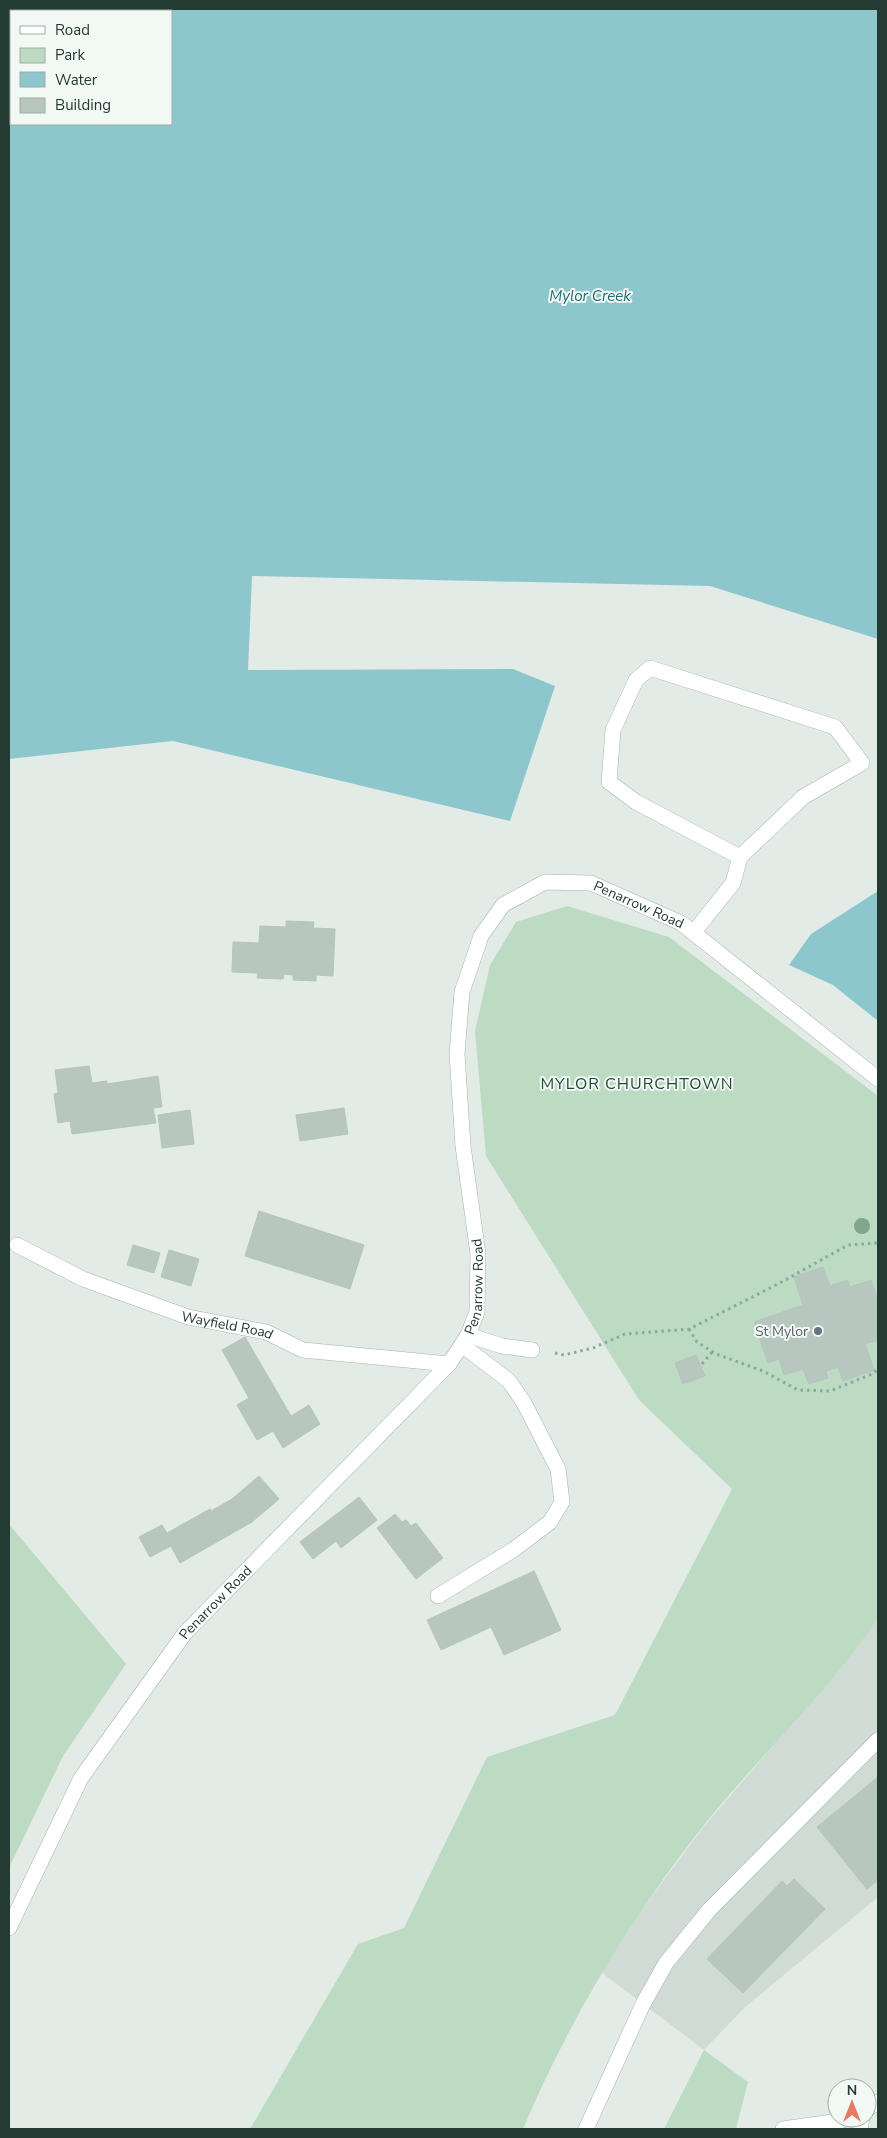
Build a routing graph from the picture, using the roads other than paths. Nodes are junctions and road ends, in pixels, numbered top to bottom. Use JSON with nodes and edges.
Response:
{"nodes":[{"id":1,"x":740,"y":857,"type":"junction"},
{"id":2,"x":694,"y":932,"type":"junction"},
{"id":3,"x":878,"y":1079,"type":"edge"},
{"id":4,"x":17,"y":1244,"type":"dead end"},
{"id":5,"x":465,"y":1340,"type":"junction"},
{"id":6,"x":532,"y":1350,"type":"road end"},
{"id":7,"x":449,"y":1364,"type":"junction"},
{"id":8,"x":438,"y":1596,"type":"dead end"},
{"id":9,"x":878,"y":1740,"type":"edge"},
{"id":10,"x":9,"y":1928,"type":"edge"},
{"id":11,"x":827,"y":2123,"type":"edge"},
{"id":12,"x":586,"y":2129,"type":"edge"},
{"id":13,"x":783,"y":2129,"type":"edge"}],
"edges":[{"from":1,"to":1,"type":"street"},
{"from":1,"to":2,"type":"street"},
{"from":2,"to":3,"type":"street","name":"Penarrow Road"},
{"from":2,"to":5,"type":"street","name":"Penarrow Road"},
{"from":4,"to":7,"type":"street","name":"Wayfield Road"},
{"from":5,"to":6,"type":"street"},
{"from":5,"to":7,"type":"street","name":"Penarrow Road"},
{"from":5,"to":8,"type":"street"},
{"from":7,"to":10,"type":"street","name":"Penarrow Road"},
{"from":9,"to":12,"type":"street"},
{"from":11,"to":13,"type":"street"}]}
